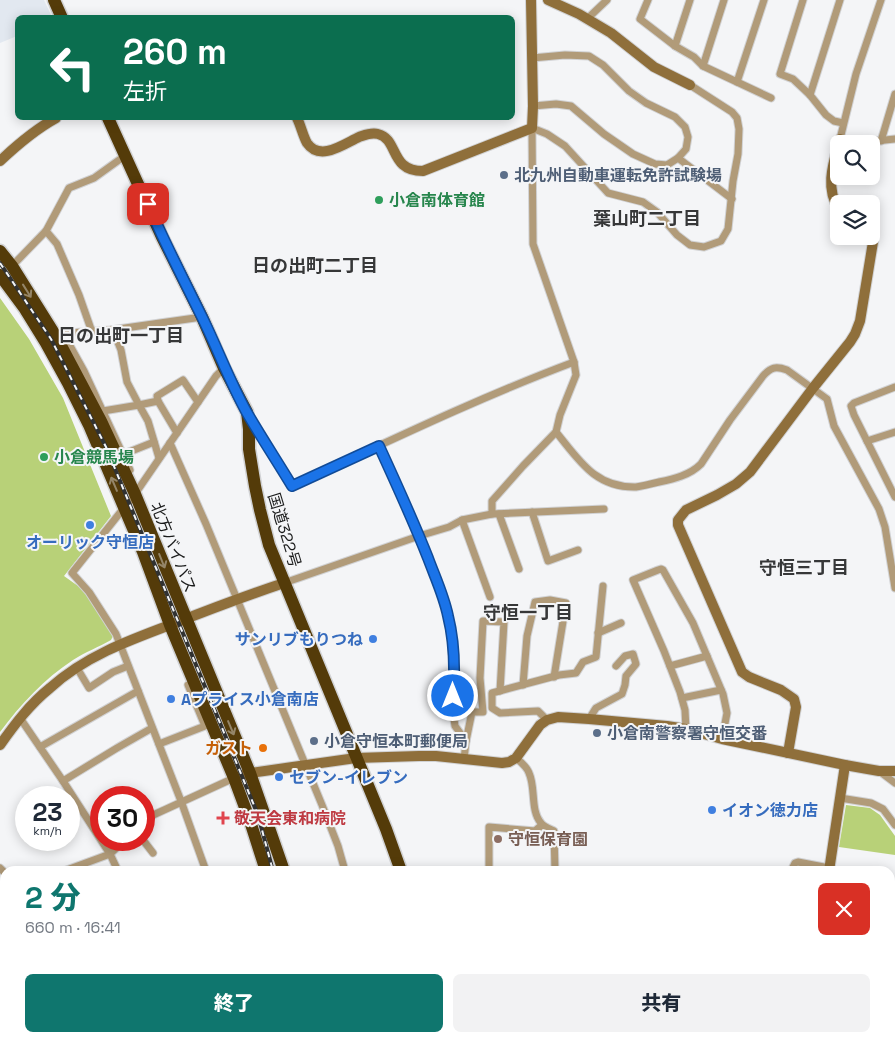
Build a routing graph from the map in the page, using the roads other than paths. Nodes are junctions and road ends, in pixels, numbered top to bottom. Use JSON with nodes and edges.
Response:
{"nodes":[{"id":1,"x":54,"y":0,"type":"edge"},
{"id":2,"x":531,"y":0,"type":"edge"},
{"id":3,"x":548,"y":0,"type":"edge"},
{"id":4,"x":607,"y":0,"type":"edge"},
{"id":5,"x":648,"y":0,"type":"edge"},
{"id":6,"x":690,"y":0,"type":"edge"},
{"id":7,"x":724,"y":0,"type":"edge"},
{"id":8,"x":764,"y":0,"type":"edge"},
{"id":9,"x":803,"y":0,"type":"edge"},
{"id":10,"x":840,"y":0,"type":"edge"},
{"id":11,"x":881,"y":0,"type":"edge"},
{"id":12,"x":61,"y":15,"type":"edge"},
{"id":13,"x":587,"y":19,"type":"junction"},
{"id":14,"x":675,"y":46,"type":"junction"},
{"id":15,"x":532,"y":58,"type":"junction"},
{"id":16,"x":703,"y":66,"type":"junction"},
{"id":17,"x":737,"y":82,"type":"junction"},
{"id":18,"x":690,"y":85,"type":"joint"},
{"id":19,"x":895,"y":94,"type":"edge"},
{"id":20,"x":810,"y":95,"type":"junction"},
{"id":21,"x":771,"y":98,"type":"dead end"},
{"id":22,"x":533,"y":106,"type":"junction"},
{"id":23,"x":53,"y":120,"type":"edge"},
{"id":24,"x":109,"y":120,"type":"edge"},
{"id":25,"x":299,"y":120,"type":"edge"},
{"id":26,"x":843,"y":123,"type":"junction"},
{"id":27,"x":532,"y":128,"type":"junction"},
{"id":28,"x":841,"y":135,"type":"edge"},
{"id":29,"x":895,"y":138,"type":"edge"},
{"id":30,"x":881,"y":141,"type":"joint"},
{"id":31,"x":126,"y":156,"type":"junction"},
{"id":32,"x":678,"y":158,"type":"junction"},
{"id":33,"x":0,"y":161,"type":"edge"},
{"id":34,"x":732,"y":198,"type":"junction"},
{"id":35,"x":46,"y":231,"type":"junction"},
{"id":36,"x":873,"y":245,"type":"edge"},
{"id":37,"x":0,"y":251,"type":"edge"},
{"id":38,"x":12,"y":266,"type":"junction"},
{"id":39,"x":0,"y":276,"type":"edge"},
{"id":40,"x":202,"y":317,"type":"junction"},
{"id":41,"x":111,"y":330,"type":"junction"},
{"id":42,"x":92,"y":332,"type":"junction"},
{"id":43,"x":56,"y":339,"type":"junction"},
{"id":44,"x":574,"y":362,"type":"junction"},
{"id":45,"x":224,"y":368,"type":"junction"},
{"id":46,"x":895,"y":387,"type":"edge"},
{"id":47,"x":813,"y":388,"type":"junction"},
{"id":48,"x":158,"y":401,"type":"junction"},
{"id":49,"x":198,"y":402,"type":"junction"},
{"id":50,"x":139,"y":405,"type":"junction"},
{"id":51,"x":103,"y":411,"type":"junction"},
{"id":52,"x":247,"y":412,"type":"junction"},
{"id":53,"x":556,"y":432,"type":"junction"},
{"id":54,"x":895,"y":432,"type":"edge"},
{"id":55,"x":177,"y":433,"type":"junction"},
{"id":56,"x":867,"y":441,"type":"junction"},
{"id":57,"x":154,"y":442,"type":"junction"},
{"id":58,"x":170,"y":443,"type":"junction"},
{"id":59,"x":379,"y":446,"type":"junction"},
{"id":60,"x":124,"y":454,"type":"junction"},
{"id":61,"x":159,"y":458,"type":"junction"},
{"id":62,"x":895,"y":478,"type":"edge"},
{"id":63,"x":887,"y":480,"type":"junction"},
{"id":64,"x":137,"y":491,"type":"junction"},
{"id":65,"x":895,"y":497,"type":"edge"},
{"id":66,"x":124,"y":508,"type":"junction"},
{"id":67,"x":604,"y":509,"type":"dead end"},
{"id":68,"x":532,"y":512,"type":"junction"},
{"id":69,"x":495,"y":514,"type":"junction"},
{"id":70,"x":462,"y":520,"type":"junction"},
{"id":71,"x":419,"y":536,"type":"junction"},
{"id":72,"x":578,"y":550,"type":"dead end"},
{"id":73,"x":519,"y":568,"type":"dead end"},
{"id":74,"x":284,"y":582,"type":"junction"},
{"id":75,"x":603,"y":586,"type":"dead end"},
{"id":76,"x":895,"y":588,"type":"edge"},
{"id":77,"x":490,"y":597,"type":"dead end"},
{"id":78,"x":237,"y":599,"type":"junction"},
{"id":79,"x":186,"y":619,"type":"junction"},
{"id":80,"x":621,"y":623,"type":"dead end"},
{"id":81,"x":170,"y":625,"type":"junction"},
{"id":82,"x":598,"y":633,"type":"junction"},
{"id":83,"x":119,"y":644,"type":"junction"},
{"id":84,"x":707,"y":656,"type":"junction"},
{"id":85,"x":184,"y":660,"type":"junction"},
{"id":86,"x":128,"y":666,"type":"junction"},
{"id":87,"x":616,"y":666,"type":"dead end"},
{"id":88,"x":670,"y":666,"type":"junction"},
{"id":89,"x":76,"y":668,"type":"junction"},
{"id":90,"x":554,"y":677,"type":"junction"},
{"id":91,"x":523,"y":685,"type":"junction"},
{"id":92,"x":721,"y":690,"type":"junction"},
{"id":93,"x":500,"y":691,"type":"junction"},
{"id":94,"x":138,"y":692,"type":"junction"},
{"id":95,"x":682,"y":698,"type":"junction"},
{"id":96,"x":20,"y":718,"type":"junction"},
{"id":97,"x":589,"y":719,"type":"junction"},
{"id":98,"x":548,"y":720,"type":"junction"},
{"id":99,"x":152,"y":728,"type":"junction"},
{"id":100,"x":686,"y":730,"type":"junction"},
{"id":101,"x":722,"y":739,"type":"junction"},
{"id":102,"x":466,"y":740,"type":"junction"},
{"id":103,"x":159,"y":744,"type":"junction"},
{"id":104,"x":0,"y":745,"type":"edge"},
{"id":105,"x":40,"y":747,"type":"junction"},
{"id":106,"x":788,"y":753,"type":"junction"},
{"id":107,"x":356,"y":758,"type":"junction"},
{"id":108,"x":516,"y":758,"type":"junction"},
{"id":109,"x":464,"y":760,"type":"junction"},
{"id":110,"x":305,"y":765,"type":"junction"},
{"id":111,"x":845,"y":765,"type":"junction"},
{"id":112,"x":879,"y":771,"type":"junction"},
{"id":113,"x":895,"y":771,"type":"edge"},
{"id":114,"x":250,"y":773,"type":"junction"},
{"id":115,"x":234,"y":778,"type":"junction"},
{"id":116,"x":63,"y":781,"type":"junction"},
{"id":117,"x":895,"y":783,"type":"edge"},
{"id":118,"x":840,"y":798,"type":"junction"},
{"id":119,"x":181,"y":802,"type":"junction"},
{"id":120,"x":155,"y":814,"type":"edge"},
{"id":121,"x":542,"y":825,"type":"junction"},
{"id":122,"x":895,"y":825,"type":"edge"},
{"id":123,"x":113,"y":851,"type":"edge"},
{"id":124,"x":110,"y":854,"type":"junction"},
{"id":125,"x":78,"y":866,"type":"edge"},
{"id":126,"x":116,"y":866,"type":"edge"},
{"id":127,"x":204,"y":866,"type":"edge"},
{"id":128,"x":264,"y":866,"type":"edge"},
{"id":129,"x":282,"y":866,"type":"edge"},
{"id":130,"x":344,"y":866,"type":"edge"},
{"id":131,"x":399,"y":866,"type":"edge"},
{"id":132,"x":489,"y":866,"type":"edge"},
{"id":133,"x":555,"y":866,"type":"edge"},
{"id":134,"x":794,"y":866,"type":"edge"},
{"id":135,"x":814,"y":866,"type":"edge"},
{"id":136,"x":830,"y":866,"type":"edge"}],
"edges":[{"from":1,"to":12,"type":"highway"},
{"from":2,"to":15,"type":"street"},
{"from":3,"to":13,"type":"street"},
{"from":4,"to":13,"type":"street"},
{"from":5,"to":14,"type":"street"},
{"from":6,"to":14,"type":"street"},
{"from":7,"to":16,"type":"street"},
{"from":8,"to":17,"type":"street"},
{"from":9,"to":20,"type":"street"},
{"from":10,"to":20,"type":"street"},
{"from":11,"to":26,"type":"street"},
{"from":13,"to":18,"type":"street"},
{"from":14,"to":16,"type":"street"},
{"from":15,"to":22,"type":"street"},
{"from":15,"to":32,"type":"street"},
{"from":16,"to":17,"type":"street"},
{"from":17,"to":21,"type":"street"},
{"from":18,"to":34,"type":"street"},
{"from":19,"to":30,"type":"street"},
{"from":20,"to":26,"type":"street"},
{"from":22,"to":27,"type":"street"},
{"from":22,"to":32,"type":"street"},
{"from":23,"to":33,"type":"street"},
{"from":24,"to":31,"type":"highway","name":"国道322号"},
{"from":25,"to":27,"type":"street"},
{"from":26,"to":28,"type":"street"},
{"from":27,"to":34,"type":"street"},
{"from":27,"to":44,"type":"street"},
{"from":29,"to":30,"type":"street"},
{"from":31,"to":35,"type":"street"},
{"from":31,"to":40,"type":"highway","name":"国道322号"},
{"from":32,"to":34,"type":"street"},
{"from":35,"to":38,"type":"street"},
{"from":35,"to":42,"type":"street"},
{"from":36,"to":47,"type":"street"},
{"from":37,"to":38,"type":"highway","name":"北方バイパス"},
{"from":38,"to":43,"type":"highway","name":"北方バイパス","one_way":true},
{"from":39,"to":43,"type":"highway","name":"北方バイパス"},
{"from":40,"to":41,"type":"street"},
{"from":40,"to":45,"type":"highway","name":"国道322号"},
{"from":41,"to":42,"type":"street"},
{"from":41,"to":50,"type":"street"},
{"from":42,"to":43,"type":"street"},
{"from":43,"to":51,"type":"street"},
{"from":43,"to":64,"type":"highway","name":"北方バイパス"},
{"from":66,"to":43,"type":"highway","name":"北方バイパス","one_way":true},
{"from":44,"to":53,"type":"street"},
{"from":44,"to":59,"type":"street"},
{"from":45,"to":49,"type":"street"},
{"from":45,"to":52,"type":"highway","name":"国道322号"},
{"from":46,"to":56,"type":"street"},
{"from":47,"to":53,"type":"street"},
{"from":47,"to":76,"type":"street"},
{"from":47,"to":106,"type":"street"},
{"from":48,"to":49,"type":"street"},
{"from":48,"to":50,"type":"street"},
{"from":48,"to":55,"type":"street"},
{"from":49,"to":55,"type":"street"},
{"from":50,"to":51,"type":"street"},
{"from":50,"to":57,"type":"street"},
{"from":51,"to":60,"type":"street"},
{"from":52,"to":59,"type":"street"},
{"from":52,"to":74,"type":"highway","name":"国道322号"},
{"from":53,"to":69,"type":"street"},
{"from":54,"to":56,"type":"street"},
{"from":55,"to":58,"type":"street"},
{"from":56,"to":63,"type":"street"},
{"from":57,"to":60,"type":"street"},
{"from":57,"to":61,"type":"street"},
{"from":58,"to":61,"type":"street"},
{"from":58,"to":78,"type":"street"},
{"from":59,"to":71,"type":"street"},
{"from":60,"to":64,"type":"street"},
{"from":61,"to":64,"type":"street"},
{"from":62,"to":63,"type":"street"},
{"from":63,"to":65,"type":"street"},
{"from":64,"to":66,"type":"street"},
{"from":64,"to":79,"type":"highway","name":"北方バイパス","one_way":true},
{"from":66,"to":81,"type":"highway","name":"北方バイパス"},
{"from":66,"to":83,"type":"street"},
{"from":67,"to":68,"type":"street"},
{"from":68,"to":69,"type":"street"},
{"from":68,"to":72,"type":"street"},
{"from":69,"to":70,"type":"street"},
{"from":69,"to":73,"type":"street"},
{"from":70,"to":71,"type":"street"},
{"from":70,"to":77,"type":"street"},
{"from":71,"to":74,"type":"street"},
{"from":71,"to":102,"type":"street"},
{"from":74,"to":78,"type":"street"},
{"from":74,"to":107,"type":"highway","name":"国道322号"},
{"from":75,"to":82,"type":"street"},
{"from":78,"to":79,"type":"street"},
{"from":78,"to":110,"type":"street"},
{"from":79,"to":81,"type":"street"},
{"from":79,"to":114,"type":"highway","name":"北方バイパス","one_way":true},
{"from":80,"to":82,"type":"street"},
{"from":81,"to":83,"type":"street"},
{"from":81,"to":85,"type":"highway","name":"北方バイパス"},
{"from":82,"to":90,"type":"street"},
{"from":83,"to":86,"type":"street"},
{"from":83,"to":89,"type":"street"},
{"from":84,"to":88,"type":"street"},
{"from":84,"to":88,"type":"street"},
{"from":84,"to":92,"type":"street"},
{"from":85,"to":103,"type":"street"},
{"from":85,"to":115,"type":"highway","name":"北方バイパス"},
{"from":86,"to":89,"type":"street"},
{"from":86,"to":94,"type":"street"},
{"from":87,"to":97,"type":"street"},
{"from":88,"to":95,"type":"street"},
{"from":89,"to":96,"type":"street"},
{"from":90,"to":91,"type":"street"},
{"from":90,"to":91,"type":"street"},
{"from":91,"to":93,"type":"street"},
{"from":92,"to":95,"type":"street"},
{"from":92,"to":101,"type":"street"},
{"from":93,"to":98,"type":"street"},
{"from":93,"to":102,"type":"street"},
{"from":94,"to":99,"type":"street"},
{"from":94,"to":105,"type":"street"},
{"from":95,"to":100,"type":"street"},
{"from":96,"to":104,"type":"street"},
{"from":96,"to":105,"type":"street"},
{"from":97,"to":98,"type":"street"},
{"from":97,"to":100,"type":"street"},
{"from":98,"to":108,"type":"street"},
{"from":99,"to":103,"type":"street"},
{"from":99,"to":116,"type":"street"},
{"from":100,"to":101,"type":"street"},
{"from":101,"to":106,"type":"street"},
{"from":102,"to":109,"type":"street"},
{"from":103,"to":119,"type":"street"},
{"from":105,"to":116,"type":"street"},
{"from":106,"to":111,"type":"street"},
{"from":107,"to":109,"type":"street"},
{"from":107,"to":110,"type":"street"},
{"from":107,"to":131,"type":"highway","name":"国道322号"},
{"from":108,"to":109,"type":"street"},
{"from":108,"to":121,"type":"street"},
{"from":110,"to":114,"type":"street"},
{"from":110,"to":130,"type":"street"},
{"from":111,"to":112,"type":"street"},
{"from":111,"to":118,"type":"street"},
{"from":112,"to":113,"type":"street"},
{"from":112,"to":117,"type":"street"},
{"from":114,"to":115,"type":"street"},
{"from":114,"to":129,"type":"highway","name":"北方バイパス"},
{"from":115,"to":119,"type":"street"},
{"from":115,"to":128,"type":"highway","name":"北方バイパス"},
{"from":116,"to":124,"type":"street"},
{"from":118,"to":122,"type":"street"},
{"from":118,"to":136,"type":"street"},
{"from":119,"to":120,"type":"street"},
{"from":119,"to":127,"type":"street"},
{"from":121,"to":132,"type":"street"},
{"from":121,"to":133,"type":"street"},
{"from":123,"to":124,"type":"street"},
{"from":124,"to":125,"type":"street"},
{"from":124,"to":126,"type":"street"},
{"from":134,"to":135,"type":"street"}]}
